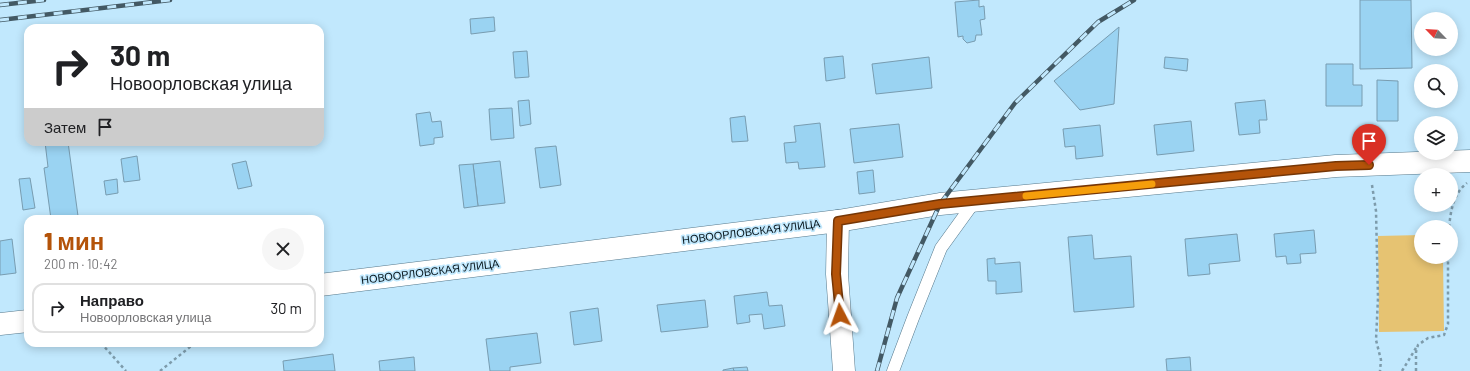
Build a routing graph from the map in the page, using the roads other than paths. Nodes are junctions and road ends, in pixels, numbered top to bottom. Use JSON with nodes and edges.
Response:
{"nodes":[{"id":1,"x":1470,"y":161,"type":"edge"},
{"id":2,"x":976,"y":201,"type":"junction"},
{"id":3,"x":838,"y":221,"type":"junction"},
{"id":4,"x":324,"y":285,"type":"edge"},
{"id":5,"x":24,"y":321,"type":"edge"},
{"id":6,"x":0,"y":324,"type":"edge"},
{"id":7,"x":844,"y":371,"type":"edge"},
{"id":8,"x":892,"y":371,"type":"edge"}],
"edges":[{"from":1,"to":2,"type":"street","name":"НОВООРЛОВСКАЯ УЛИЦА"},
{"from":2,"to":3,"type":"street","name":"НОВООРЛОВСКАЯ УЛИЦА"},
{"from":2,"to":8,"type":"lane"},
{"from":3,"to":4,"type":"street","name":"НОВООРЛОВСКАЯ УЛИЦА"},
{"from":3,"to":7,"type":"street"},
{"from":5,"to":6,"type":"street"}]}
